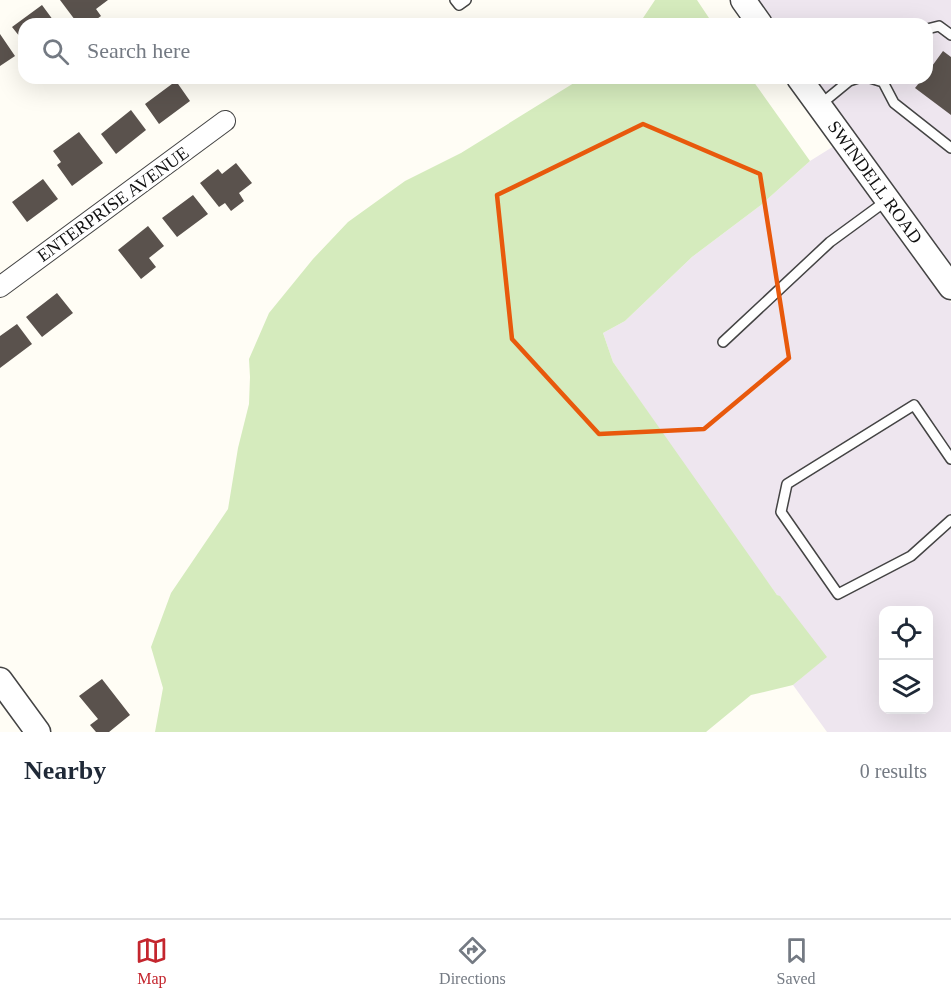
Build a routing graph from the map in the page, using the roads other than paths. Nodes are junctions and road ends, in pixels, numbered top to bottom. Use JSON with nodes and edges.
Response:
{"nodes":[{"id":1,"x":456,"y":0,"type":"edge"},
{"id":2,"x":466,"y":0,"type":"edge"},
{"id":3,"x":743,"y":0,"type":"edge"},
{"id":4,"x":756,"y":18,"type":"edge"},
{"id":5,"x":933,"y":28,"type":"edge"},
{"id":6,"x":951,"y":35,"type":"edge"},
{"id":7,"x":803,"y":84,"type":"edge"},
{"id":8,"x":845,"y":84,"type":"edge"},
{"id":9,"x":886,"y":84,"type":"edge"},
{"id":10,"x":819,"y":105,"type":"junction"},
{"id":11,"x":225,"y":121,"type":"dead end"},
{"id":12,"x":951,"y":148,"type":"edge"},
{"id":13,"x":888,"y":199,"type":"junction"},
{"id":14,"x":0,"y":287,"type":"edge"},
{"id":15,"x":951,"y":287,"type":"edge"},
{"id":16,"x":723,"y":342,"type":"dead end"},
{"id":17,"x":951,"y":459,"type":"edge"},
{"id":18,"x":951,"y":520,"type":"edge"},
{"id":19,"x":0,"y":680,"type":"edge"},
{"id":20,"x":38,"y":732,"type":"edge"}],
"edges":[{"from":1,"to":2,"type":"lane"},
{"from":3,"to":4,"type":"street"},
{"from":5,"to":6,"type":"lane"},
{"from":7,"to":10,"type":"street","name":"SWINDELL ROAD"},
{"from":8,"to":10,"type":"lane"},
{"from":9,"to":12,"type":"lane"},
{"from":10,"to":13,"type":"street","name":"SWINDELL ROAD"},
{"from":11,"to":14,"type":"street","name":"ENTERPRISE AVENUE"},
{"from":13,"to":15,"type":"street","name":"SWINDELL ROAD"},
{"from":13,"to":16,"type":"lane"},
{"from":17,"to":18,"type":"lane"},
{"from":19,"to":20,"type":"street"}]}
